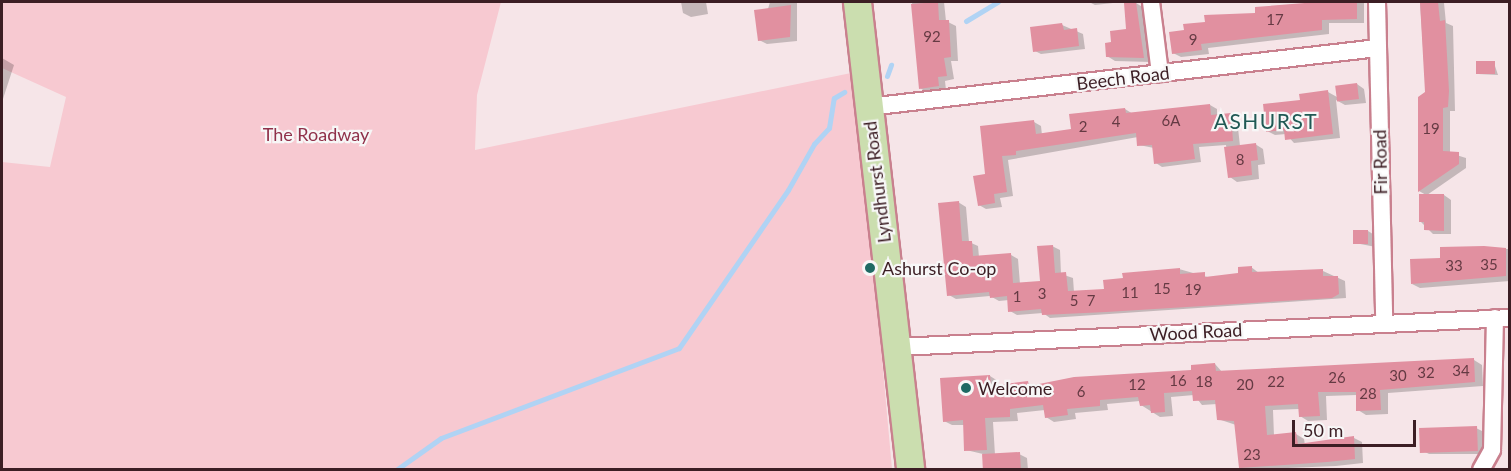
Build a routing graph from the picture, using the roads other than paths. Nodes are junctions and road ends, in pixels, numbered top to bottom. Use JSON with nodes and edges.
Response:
{"nodes":[{"id":1,"x":857,"y":2,"type":"edge"},
{"id":2,"x":1151,"y":2,"type":"edge"},
{"id":3,"x":1377,"y":2,"type":"edge"},
{"id":4,"x":1378,"y":48,"type":"junction"},
{"id":5,"x":1160,"y":73,"type":"junction"},
{"id":6,"x":868,"y":107,"type":"junction"},
{"id":7,"x":1502,"y":318,"type":"edge"},
{"id":8,"x":1384,"y":322,"type":"junction"},
{"id":9,"x":898,"y":347,"type":"junction"},
{"id":10,"x":910,"y":470,"type":"edge"},
{"id":11,"x":1481,"y":470,"type":"edge"}],
"edges":[{"from":1,"to":6,"type":"main road","name":"Lyndhurst Road"},
{"from":2,"to":5,"type":"street"},
{"from":3,"to":4,"type":"street","name":"Fir Road"},
{"from":4,"to":5,"type":"street","name":"Beech Road"},
{"from":4,"to":8,"type":"street","name":"Fir Road"},
{"from":5,"to":6,"type":"street","name":"Beech Road"},
{"from":6,"to":9,"type":"main road","name":"Lyndhurst Road"},
{"from":7,"to":8,"type":"street","name":"Wood Road"},
{"from":7,"to":11,"type":"street"},
{"from":8,"to":9,"type":"street","name":"Wood Road"},
{"from":9,"to":10,"type":"main road","name":"Lyndhurst Road"}]}
